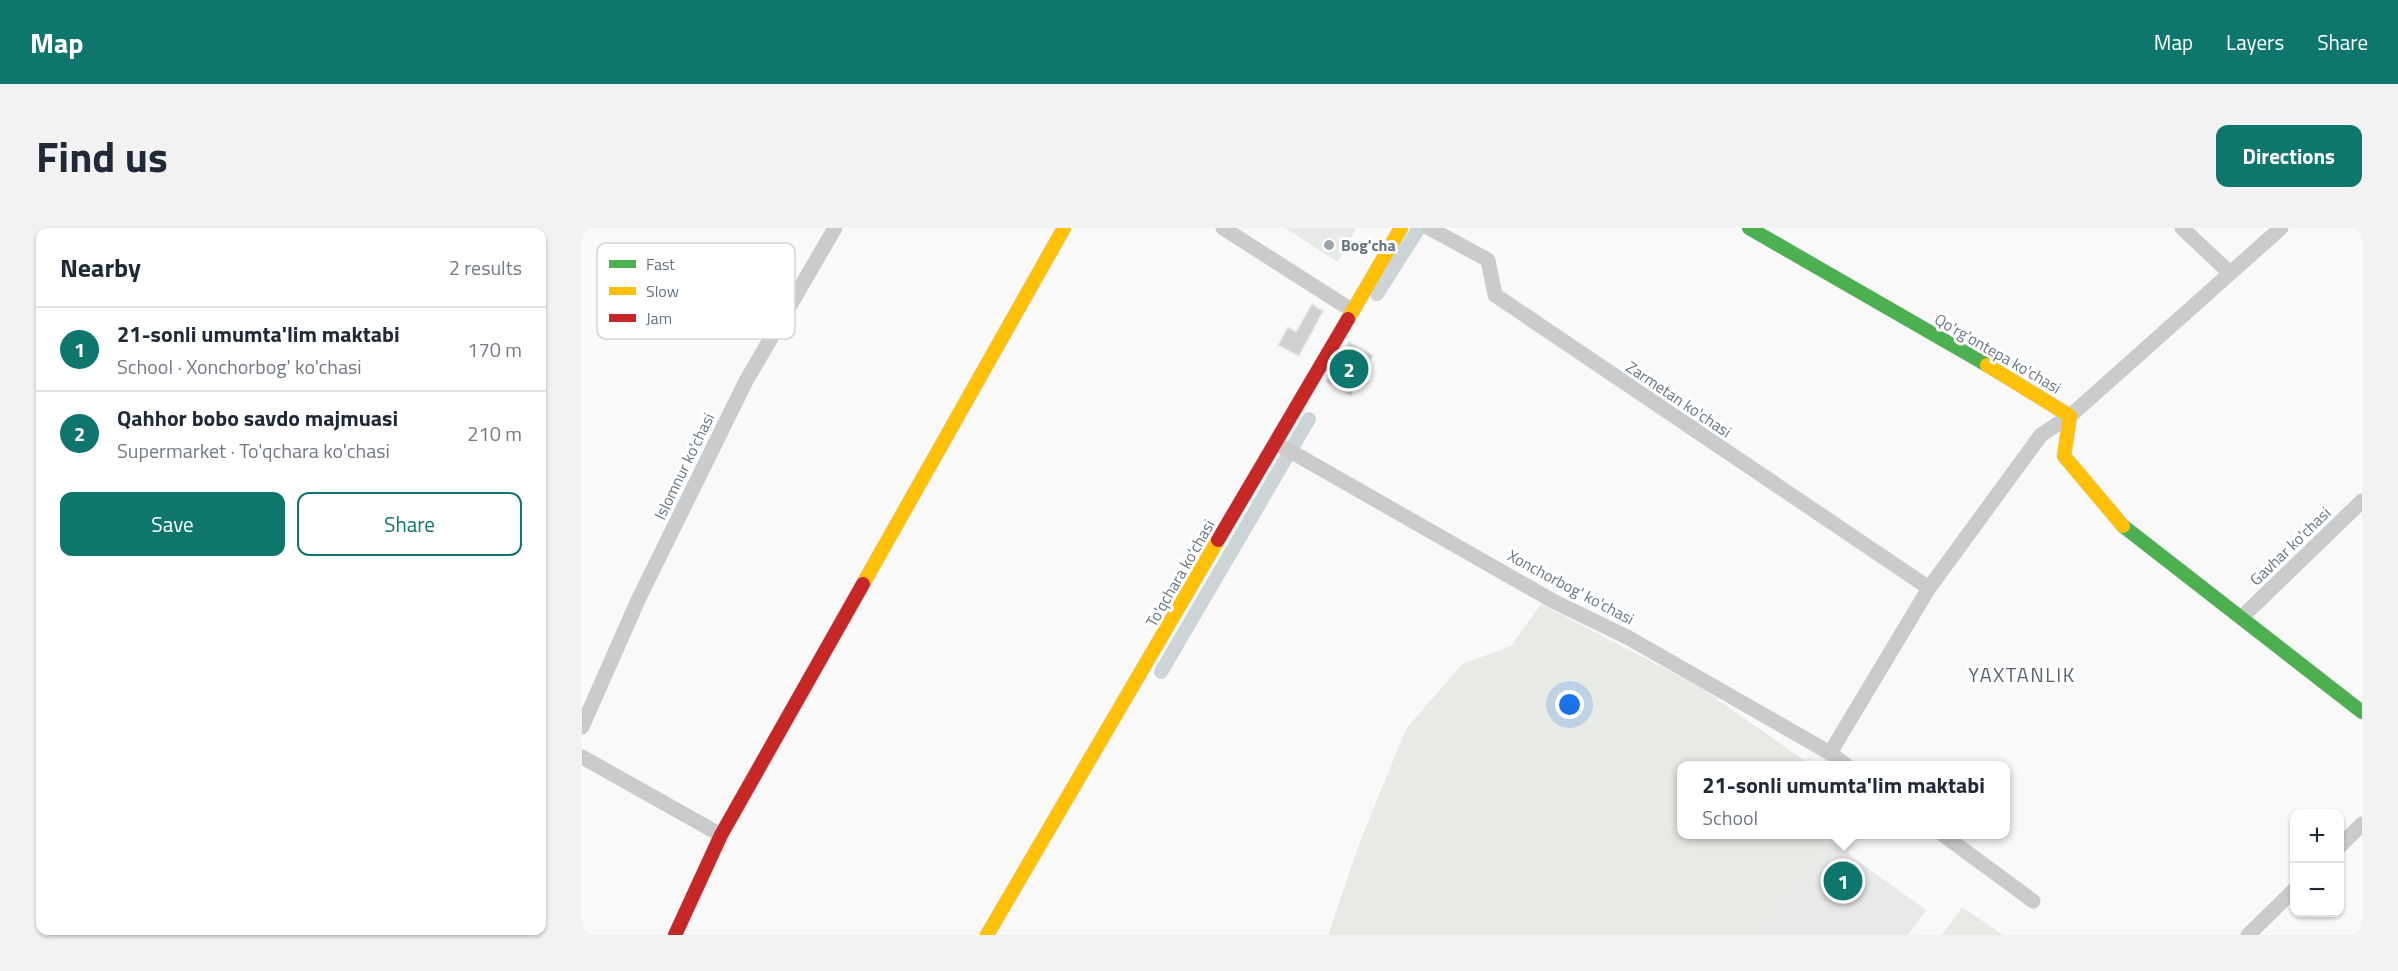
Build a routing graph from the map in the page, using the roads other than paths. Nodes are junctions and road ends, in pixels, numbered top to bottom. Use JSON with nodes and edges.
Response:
{"nodes":[{"id":1,"x":835,"y":228,"type":"edge"},
{"id":2,"x":1064,"y":228,"type":"edge"},
{"id":3,"x":1223,"y":228,"type":"edge"},
{"id":4,"x":1401,"y":228,"type":"edge"},
{"id":5,"x":1429,"y":228,"type":"edge"},
{"id":6,"x":1749,"y":228,"type":"edge"},
{"id":7,"x":2182,"y":228,"type":"edge"},
{"id":8,"x":2281,"y":228,"type":"edge"},
{"id":9,"x":2230,"y":273,"type":"junction"},
{"id":10,"x":795,"y":297,"type":"edge"},
{"id":11,"x":1353,"y":311,"type":"junction"},
{"id":12,"x":770,"y":339,"type":"edge"},
{"id":13,"x":2070,"y":416,"type":"junction"},
{"id":14,"x":1276,"y":443,"type":"junction"},
{"id":15,"x":2362,"y":501,"type":"edge"},
{"id":16,"x":1929,"y":588,"type":"junction"},
{"id":17,"x":2242,"y":617,"type":"junction"},
{"id":18,"x":2362,"y":712,"type":"edge"},
{"id":19,"x":582,"y":727,"type":"edge"},
{"id":20,"x":1830,"y":753,"type":"junction"},
{"id":21,"x":582,"y":757,"type":"edge"},
{"id":22,"x":1841,"y":761,"type":"edge"},
{"id":23,"x":2362,"y":824,"type":"edge"},
{"id":24,"x":721,"y":835,"type":"junction"},
{"id":25,"x":1949,"y":839,"type":"edge"},
{"id":26,"x":2344,"y":842,"type":"edge"},
{"id":27,"x":2290,"y":895,"type":"edge"},
{"id":28,"x":2033,"y":901,"type":"dead end"},
{"id":29,"x":675,"y":935,"type":"edge"},
{"id":30,"x":987,"y":935,"type":"edge"},
{"id":31,"x":2248,"y":935,"type":"edge"}],
"edges":[{"from":1,"to":10,"type":"street","name":"Islomnur ko'chasi"},
{"from":2,"to":24,"type":"street"},
{"from":3,"to":11,"type":"street"},
{"from":4,"to":11,"type":"street","name":"To'qchara ko'chasi"},
{"from":5,"to":16,"type":"street","name":"Zarmetan ko'chasi"},
{"from":6,"to":13,"type":"street","name":"Qo'rg'ontepa ko'chasi"},
{"from":7,"to":9,"type":"street"},
{"from":8,"to":9,"type":"street"},
{"from":9,"to":13,"type":"street"},
{"from":11,"to":14,"type":"street","name":"To'qchara ko'chasi"},
{"from":12,"to":19,"type":"street","name":"Islomnur ko'chasi"},
{"from":13,"to":16,"type":"street"},
{"from":13,"to":17,"type":"street","name":"Qo'rg'ontepa ko'chasi"},
{"from":14,"to":20,"type":"street","name":"Xonchorbog' ko'chasi"},
{"from":14,"to":30,"type":"street","name":"To'qchara ko'chasi"},
{"from":15,"to":17,"type":"street","name":"Gavhar ko'chasi"},
{"from":16,"to":20,"type":"street"},
{"from":17,"to":18,"type":"street","name":"Qo'rg'ontepa ko'chasi"},
{"from":20,"to":22,"type":"street","name":"Xonchorbog' ko'chasi"},
{"from":21,"to":24,"type":"street"},
{"from":23,"to":26,"type":"street"},
{"from":24,"to":29,"type":"street"},
{"from":25,"to":28,"type":"street"},
{"from":27,"to":31,"type":"street"}]}
